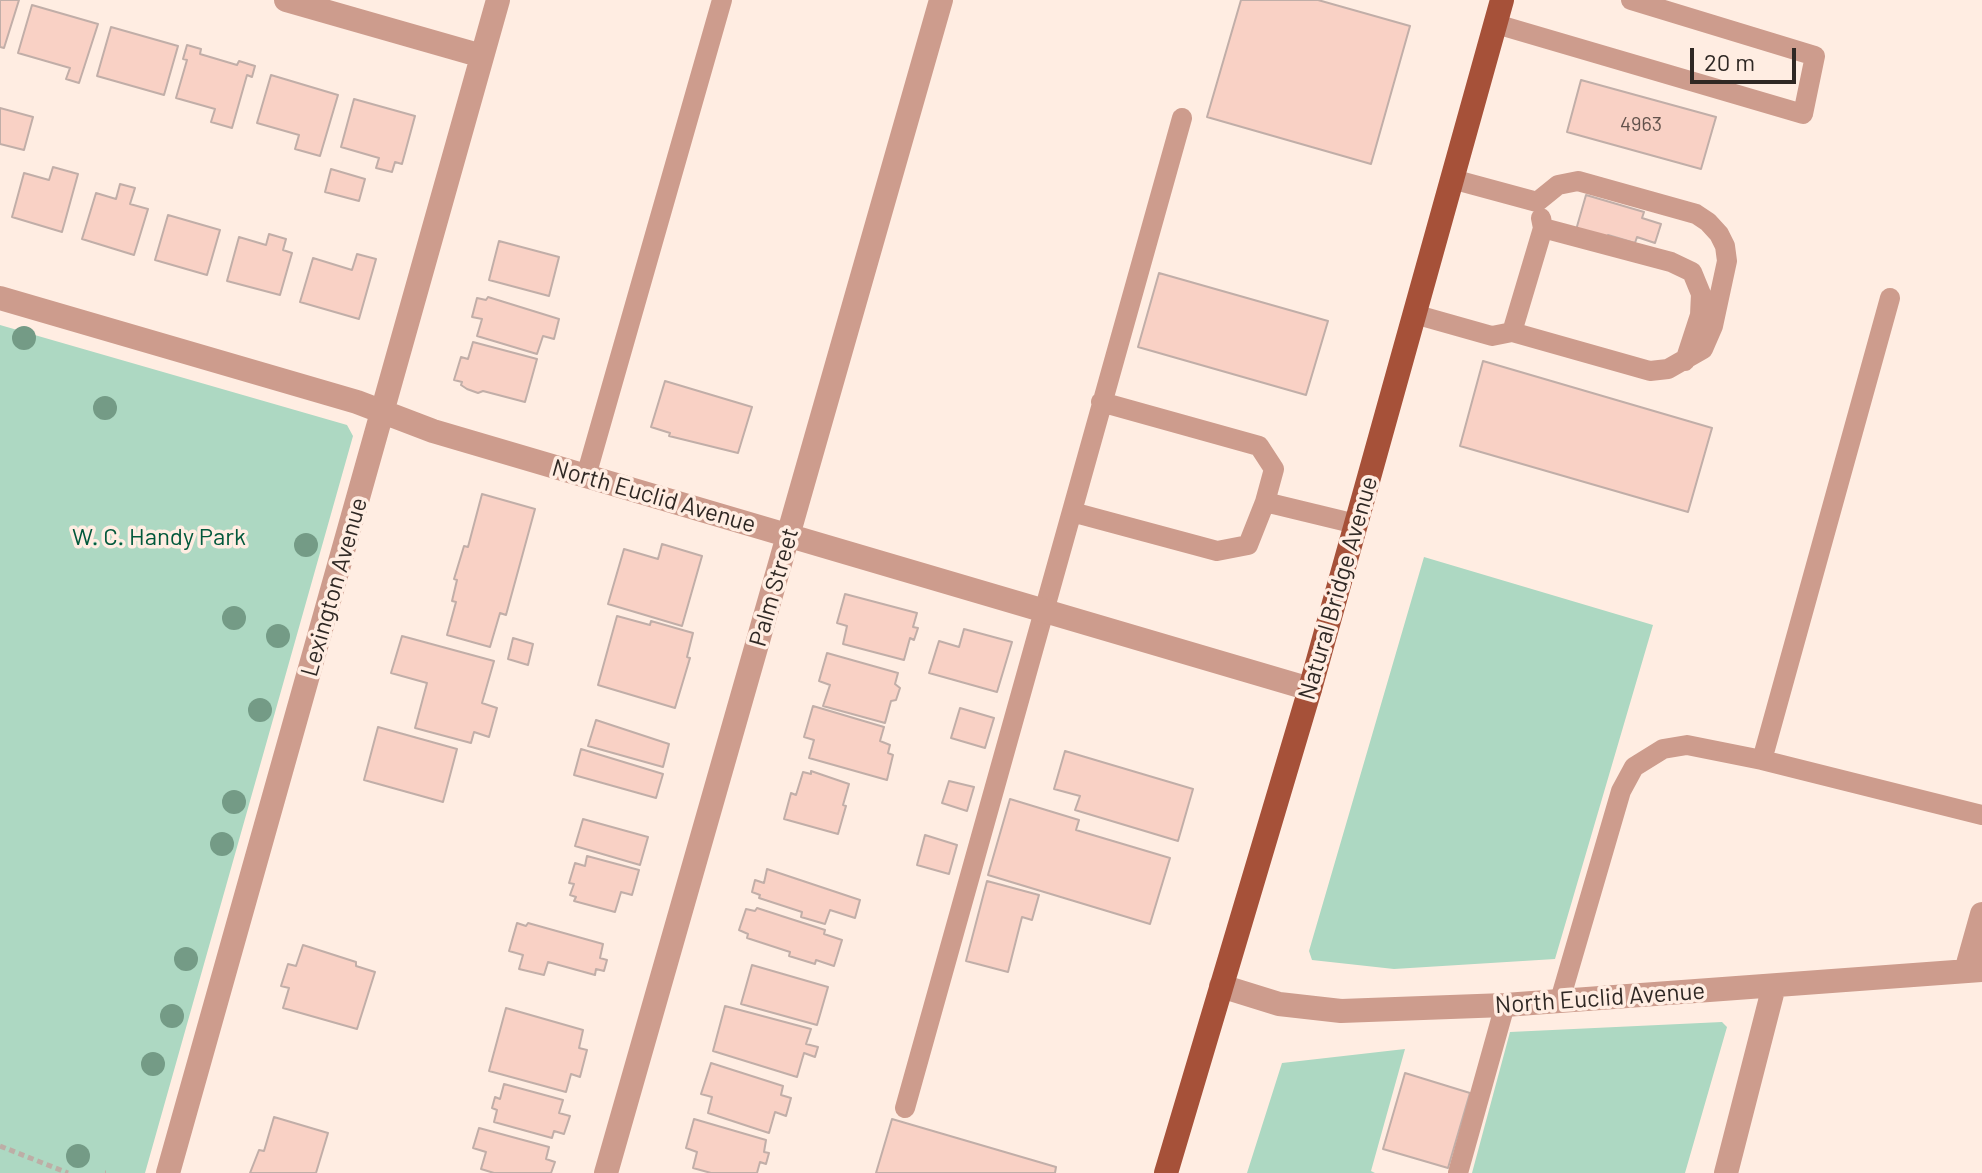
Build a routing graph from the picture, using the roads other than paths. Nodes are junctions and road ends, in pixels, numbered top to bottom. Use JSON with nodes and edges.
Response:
{"nodes":[{"id":1,"x":286,"y":0,"type":"edge"},
{"id":2,"x":498,"y":0,"type":"edge"},
{"id":3,"x":722,"y":0,"type":"edge"},
{"id":4,"x":941,"y":0,"type":"edge"},
{"id":5,"x":1502,"y":0,"type":"edge"},
{"id":6,"x":1631,"y":0,"type":"edge"},
{"id":7,"x":1496,"y":24,"type":"junction"},
{"id":8,"x":482,"y":56,"type":"junction"},
{"id":9,"x":1182,"y":118,"type":"dead end"},
{"id":10,"x":1452,"y":179,"type":"junction"},
{"id":11,"x":1537,"y":202,"type":"junction"},
{"id":12,"x":1543,"y":228,"type":"junction"},
{"id":13,"x":0,"y":298,"type":"edge"},
{"id":14,"x":1890,"y":298,"type":"dead end"},
{"id":15,"x":1414,"y":314,"type":"junction"},
{"id":16,"x":1512,"y":332,"type":"junction"},
{"id":17,"x":1685,"y":361,"type":"junction"},
{"id":18,"x":1101,"y":402,"type":"junction"},
{"id":19,"x":384,"y":412,"type":"junction"},
{"id":20,"x":586,"y":476,"type":"junction"},
{"id":21,"x":1265,"y":502,"type":"junction"},
{"id":22,"x":1072,"y":512,"type":"junction"},
{"id":23,"x":1356,"y":524,"type":"junction"},
{"id":24,"x":789,"y":536,"type":"junction"},
{"id":25,"x":1042,"y":610,"type":"junction"},
{"id":26,"x":1310,"y":689,"type":"junction"},
{"id":27,"x":1762,"y":760,"type":"junction"},
{"id":28,"x":1982,"y":815,"type":"edge"},
{"id":29,"x":1982,"y":914,"type":"edge"},
{"id":30,"x":1974,"y":970,"type":"edge"},
{"id":31,"x":1221,"y":986,"type":"junction"},
{"id":32,"x":1774,"y":986,"type":"junction"},
{"id":33,"x":1560,"y":1000,"type":"junction"},
{"id":34,"x":1505,"y":1005,"type":"junction"},
{"id":35,"x":905,"y":1108,"type":"dead end"},
{"id":36,"x":168,"y":1173,"type":"edge"},
{"id":37,"x":606,"y":1173,"type":"edge"},
{"id":38,"x":1166,"y":1173,"type":"edge"},
{"id":39,"x":1458,"y":1173,"type":"edge"},
{"id":40,"x":1726,"y":1173,"type":"edge"}],
"edges":[{"from":1,"to":8,"type":"street"},
{"from":2,"to":8,"type":"street","name":"Lexington Avenue"},
{"from":3,"to":20,"type":"lane"},
{"from":4,"to":24,"type":"street","name":"Palm Street"},
{"from":5,"to":7,"type":"main road","name":"Natural Bridge Avenue"},
{"from":6,"to":7,"type":"lane"},
{"from":7,"to":10,"type":"main road","name":"Natural Bridge Avenue"},
{"from":8,"to":19,"type":"street","name":"Lexington Avenue"},
{"from":9,"to":18,"type":"lane"},
{"from":10,"to":11,"type":"lane"},
{"from":10,"to":15,"type":"main road","name":"Natural Bridge Avenue"},
{"from":11,"to":12,"type":"lane"},
{"from":11,"to":17,"type":"lane"},
{"from":12,"to":16,"type":"lane"},
{"from":12,"to":17,"type":"lane"},
{"from":13,"to":19,"type":"street","name":"North Euclid Avenue"},
{"from":14,"to":27,"type":"lane"},
{"from":15,"to":16,"type":"lane"},
{"from":15,"to":23,"type":"main road","name":"Natural Bridge Avenue"},
{"from":16,"to":17,"type":"lane"},
{"from":18,"to":21,"type":"lane"},
{"from":18,"to":22,"type":"lane"},
{"from":19,"to":20,"type":"street","name":"North Euclid Avenue"},
{"from":19,"to":36,"type":"street","name":"Lexington Avenue"},
{"from":20,"to":24,"type":"street","name":"North Euclid Avenue"},
{"from":21,"to":22,"type":"lane"},
{"from":21,"to":23,"type":"lane"},
{"from":22,"to":25,"type":"lane"},
{"from":23,"to":26,"type":"main road","name":"Natural Bridge Avenue"},
{"from":24,"to":25,"type":"street","name":"North Euclid Avenue"},
{"from":24,"to":37,"type":"street","name":"Palm Street"},
{"from":25,"to":26,"type":"street","name":"North Euclid Avenue"},
{"from":25,"to":35,"type":"lane"},
{"from":26,"to":31,"type":"main road","name":"Natural Bridge Avenue"},
{"from":27,"to":28,"type":"lane"},
{"from":27,"to":33,"type":"lane"},
{"from":29,"to":30,"type":"street"},
{"from":30,"to":32,"type":"street","name":"North Euclid Avenue"},
{"from":31,"to":34,"type":"street","name":"North Euclid Avenue"},
{"from":31,"to":38,"type":"main road","name":"Natural Bridge Avenue"},
{"from":32,"to":33,"type":"street","name":"North Euclid Avenue"},
{"from":32,"to":40,"type":"street"},
{"from":33,"to":34,"type":"street","name":"North Euclid Avenue"},
{"from":34,"to":39,"type":"lane"}]}
